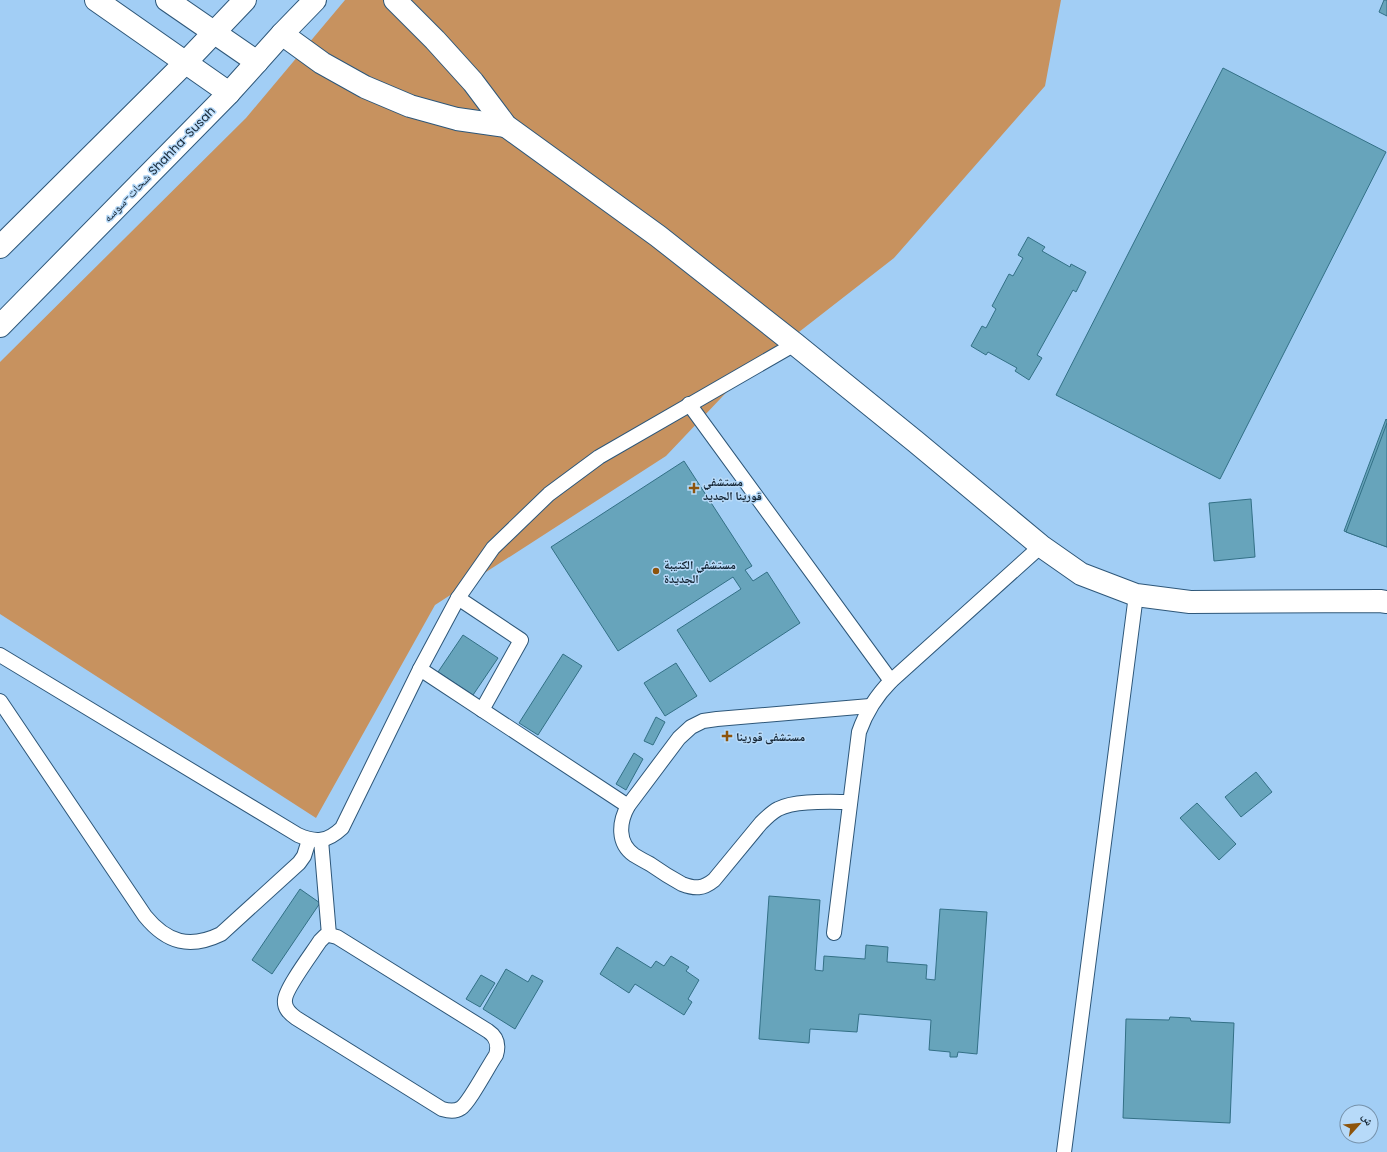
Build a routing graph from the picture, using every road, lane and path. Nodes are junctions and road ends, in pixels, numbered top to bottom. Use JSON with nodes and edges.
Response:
{"nodes":[{"id":1,"x":96,"y":0,"type":"edge"},
{"id":2,"x":245,"y":0,"type":"edge"},
{"id":3,"x":315,"y":0,"type":"edge"},
{"id":4,"x":395,"y":0,"type":"edge"},
{"id":5,"x":176,"y":2,"type":"edge"},
{"id":6,"x":214,"y":32,"type":"junction"},
{"id":7,"x":282,"y":34,"type":"junction"},
{"id":8,"x":257,"y":62,"type":"junction"},
{"id":9,"x":185,"y":63,"type":"junction"},
{"id":10,"x":229,"y":93,"type":"junction"},
{"id":11,"x":506,"y":126,"type":"junction"},
{"id":12,"x":0,"y":247,"type":"edge"},
{"id":13,"x":0,"y":326,"type":"edge"},
{"id":14,"x":795,"y":344,"type":"junction"},
{"id":15,"x":689,"y":404,"type":"junction"},
{"id":16,"x":1041,"y":546,"type":"junction"},
{"id":17,"x":1136,"y":595,"type":"junction"},
{"id":18,"x":458,"y":598,"type":"junction"},
{"id":19,"x":1387,"y":602,"type":"edge"},
{"id":20,"x":0,"y":655,"type":"edge"},
{"id":21,"x":420,"y":669,"type":"junction"},
{"id":22,"x":891,"y":681,"type":"junction"},
{"id":23,"x":0,"y":701,"type":"edge"},
{"id":24,"x":870,"y":706,"type":"junction"},
{"id":25,"x":482,"y":710,"type":"junction"},
{"id":26,"x":850,"y":802,"type":"junction"},
{"id":27,"x":628,"y":806,"type":"junction"},
{"id":28,"x":315,"y":840,"type":"junction"},
{"id":29,"x":834,"y":933,"type":"dead end"},
{"id":30,"x":329,"y":935,"type":"junction"},
{"id":31,"x":1064,"y":1152,"type":"edge"}],
"edges":[{"from":1,"to":9,"type":"street"},
{"from":2,"to":6,"type":"street"},
{"from":3,"to":7,"type":"street","name":"شحات-سوسه Shahha-Susah"},
{"from":4,"to":11,"type":"street"},
{"from":5,"to":6,"type":"street"},
{"from":6,"to":8,"type":"street"},
{"from":6,"to":9,"type":"street"},
{"from":7,"to":8,"type":"street","name":"شحات-سوسه Shahha-Susah"},
{"from":7,"to":11,"type":"street"},
{"from":8,"to":10,"type":"street","name":"شحات-سوسه Shahha-Susah"},
{"from":9,"to":10,"type":"street"},
{"from":9,"to":12,"type":"street"},
{"from":10,"to":13,"type":"street","name":"شحات-سوسه Shahha-Susah"},
{"from":11,"to":14,"type":"street"},
{"from":14,"to":15,"type":"lane"},
{"from":14,"to":16,"type":"street"},
{"from":15,"to":18,"type":"lane"},
{"from":15,"to":22,"type":"lane"},
{"from":16,"to":17,"type":"street"},
{"from":16,"to":22,"type":"lane"},
{"from":17,"to":19,"type":"street"},
{"from":17,"to":31,"type":"lane"},
{"from":18,"to":21,"type":"lane"},
{"from":18,"to":25,"type":"lane"},
{"from":20,"to":28,"type":"lane"},
{"from":21,"to":25,"type":"lane"},
{"from":21,"to":28,"type":"lane"},
{"from":22,"to":24,"type":"lane"},
{"from":23,"to":28,"type":"lane"},
{"from":24,"to":26,"type":"lane"},
{"from":24,"to":27,"type":"lane"},
{"from":25,"to":27,"type":"lane"},
{"from":26,"to":27,"type":"lane"},
{"from":26,"to":29,"type":"lane"},
{"from":28,"to":30,"type":"lane"},
{"from":30,"to":30,"type":"lane"}]}
